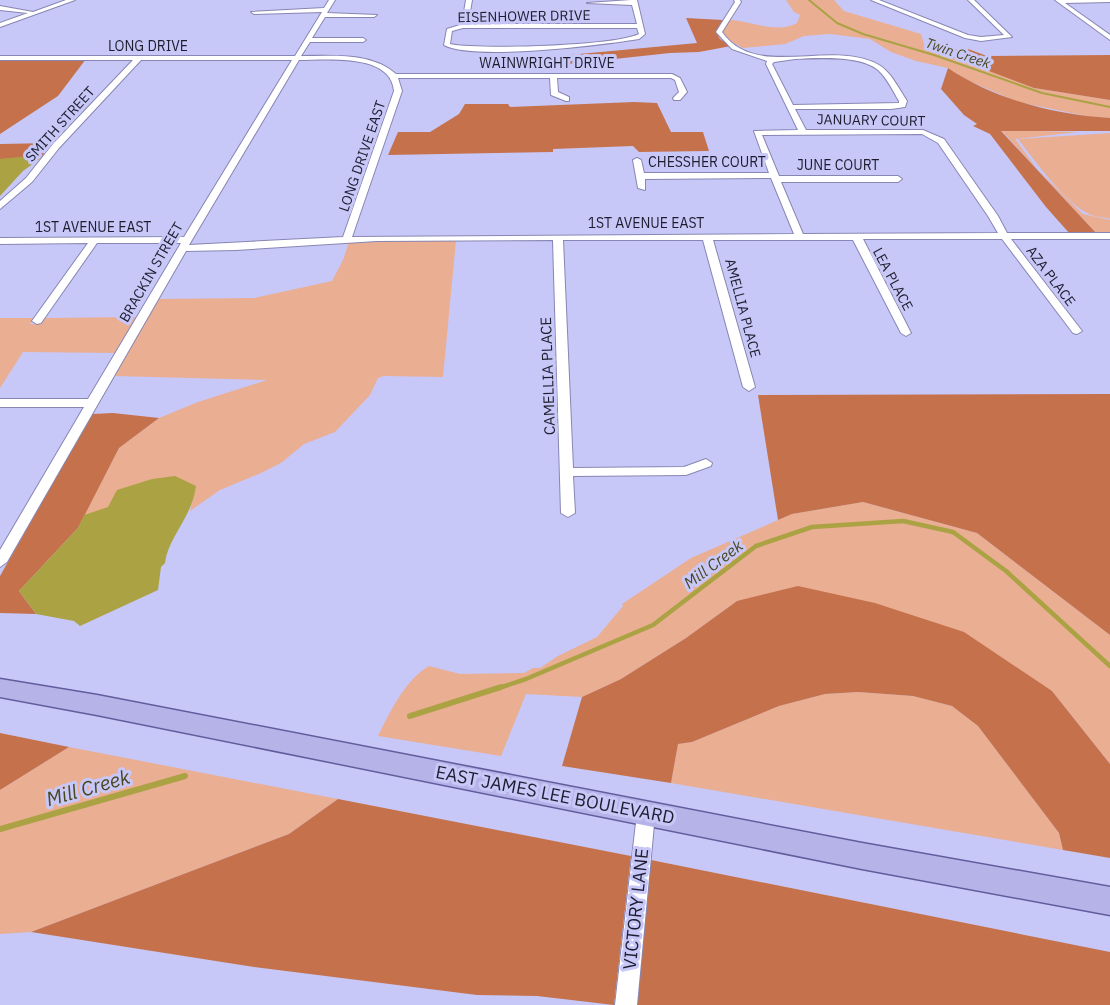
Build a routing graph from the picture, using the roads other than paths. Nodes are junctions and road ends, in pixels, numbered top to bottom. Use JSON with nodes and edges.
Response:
{"nodes":[{"id":1,"x":72,"y":0,"type":"edge"},
{"id":2,"x":332,"y":0,"type":"edge"},
{"id":3,"x":469,"y":0,"type":"edge"},
{"id":4,"x":737,"y":0,"type":"edge"},
{"id":5,"x":874,"y":0,"type":"edge"},
{"id":6,"x":971,"y":0,"type":"edge"},
{"id":7,"x":1058,"y":0,"type":"edge"},
{"id":8,"x":1110,"y":0,"type":"edge"},
{"id":9,"x":634,"y":2,"type":"edge"},
{"id":10,"x":590,"y":3,"type":"dead end"},
{"id":11,"x":0,"y":8,"type":"edge"},
{"id":12,"x":254,"y":12,"type":"dead end"},
{"id":13,"x":467,"y":12,"type":"dead end"},
{"id":14,"x":36,"y":13,"type":"junction"},
{"id":15,"x":324,"y":13,"type":"junction"},
{"id":16,"x":374,"y":15,"type":"dead end"},
{"id":17,"x":0,"y":25,"type":"edge"},
{"id":18,"x":640,"y":26,"type":"junction"},
{"id":19,"x":1094,"y":26,"type":"junction"},
{"id":20,"x":1110,"y":26,"type":"edge"},
{"id":21,"x":1110,"y":38,"type":"edge"},
{"id":22,"x":307,"y":40,"type":"junction"},
{"id":23,"x":363,"y":40,"type":"dead end"},
{"id":24,"x":487,"y":48,"type":"junction"},
{"id":25,"x":486,"y":57,"type":"dead end"},
{"id":26,"x":0,"y":58,"type":"edge"},
{"id":27,"x":139,"y":58,"type":"junction"},
{"id":28,"x":296,"y":58,"type":"junction"},
{"id":29,"x":771,"y":60,"type":"junction"},
{"id":30,"x":484,"y":66,"type":"dead end"},
{"id":31,"x":483,"y":75,"type":"junction"},
{"id":32,"x":553,"y":75,"type":"junction"},
{"id":33,"x":393,"y":76,"type":"junction"},
{"id":34,"x":677,"y":98,"type":"dead end"},
{"id":35,"x":566,"y":99,"type":"dead end"},
{"id":36,"x":791,"y":107,"type":"junction"},
{"id":37,"x":803,"y":132,"type":"junction"},
{"id":38,"x":637,"y":160,"type":"dead end"},
{"id":39,"x":640,"y":176,"type":"junction"},
{"id":40,"x":776,"y":177,"type":"junction"},
{"id":41,"x":898,"y":179,"type":"dead end"},
{"id":42,"x":642,"y":188,"type":"dead end"},
{"id":43,"x":0,"y":206,"type":"edge"},
{"id":44,"x":856,"y":236,"type":"junction"},
{"id":45,"x":1004,"y":236,"type":"junction"},
{"id":46,"x":1110,"y":236,"type":"edge"},
{"id":47,"x":558,"y":237,"type":"junction"},
{"id":48,"x":707,"y":237,"type":"junction"},
{"id":49,"x":799,"y":237,"type":"junction"},
{"id":50,"x":347,"y":239,"type":"junction"},
{"id":51,"x":95,"y":240,"type":"junction"},
{"id":52,"x":0,"y":241,"type":"edge"},
{"id":53,"x":184,"y":244,"type":"junction"},
{"id":54,"x":37,"y":321,"type":"dead end"},
{"id":55,"x":1077,"y":331,"type":"dead end"},
{"id":56,"x":906,"y":333,"type":"dead end"},
{"id":57,"x":749,"y":387,"type":"dead end"},
{"id":58,"x":0,"y":403,"type":"edge"},
{"id":59,"x":92,"y":403,"type":"junction"},
{"id":60,"x":706,"y":463,"type":"dead end"},
{"id":61,"x":566,"y":472,"type":"junction"},
{"id":62,"x":568,"y":513,"type":"dead end"},
{"id":63,"x":0,"y":562,"type":"edge"},
{"id":64,"x":0,"y":688,"type":"edge"},
{"id":65,"x":646,"y":814,"type":"junction"},
{"id":66,"x":1110,"y":901,"type":"edge"},
{"id":67,"x":626,"y":1005,"type":"edge"}],
"edges":[{"from":1,"to":14,"type":"street"},
{"from":2,"to":15,"type":"street","name":"BRACKIN STREET"},
{"from":3,"to":13,"type":"street"},
{"from":4,"to":29,"type":"street"},
{"from":5,"to":6,"type":"street"},
{"from":7,"to":8,"type":"street"},
{"from":7,"to":19,"type":"street"},
{"from":9,"to":10,"type":"street"},
{"from":9,"to":18,"type":"street"},
{"from":11,"to":14,"type":"street"},
{"from":12,"to":15,"type":"street"},
{"from":14,"to":17,"type":"street"},
{"from":15,"to":16,"type":"street"},
{"from":15,"to":22,"type":"street","name":"BRACKIN STREET"},
{"from":18,"to":24,"type":"street","name":"EISENHOWER DRIVE"},
{"from":18,"to":24,"type":"street","name":"EISENHOWER DRIVE"},
{"from":19,"to":20,"type":"street"},
{"from":19,"to":21,"type":"street"},
{"from":22,"to":23,"type":"street"},
{"from":22,"to":28,"type":"street","name":"BRACKIN STREET"},
{"from":24,"to":25,"type":"street"},
{"from":26,"to":27,"type":"street","name":"LONG DRIVE"},
{"from":27,"to":28,"type":"street","name":"LONG DRIVE"},
{"from":27,"to":43,"type":"street","name":"SMITH STREET"},
{"from":28,"to":33,"type":"street"},
{"from":28,"to":53,"type":"street","name":"BRACKIN STREET"},
{"from":29,"to":36,"type":"street"},
{"from":29,"to":36,"type":"street"},
{"from":30,"to":31,"type":"street"},
{"from":31,"to":32,"type":"street","name":"WAINWRIGHT DRIVE"},
{"from":31,"to":33,"type":"street","name":"WAINWRIGHT DRIVE"},
{"from":32,"to":34,"type":"street","name":"WAINWRIGHT DRIVE"},
{"from":32,"to":35,"type":"street"},
{"from":33,"to":50,"type":"street","name":"LONG DRIVE EAST"},
{"from":36,"to":37,"type":"street"},
{"from":37,"to":40,"type":"street","name":"JANUARY COURT"},
{"from":37,"to":45,"type":"street","name":"JANUARY COURT"},
{"from":38,"to":39,"type":"street","name":"CHESSHER COURT"},
{"from":39,"to":40,"type":"street","name":"CHESSHER COURT"},
{"from":39,"to":42,"type":"street","name":"CHESSHER COURT"},
{"from":40,"to":41,"type":"street","name":"JUNE COURT"},
{"from":40,"to":49,"type":"street"},
{"from":44,"to":45,"type":"street","name":"1ST AVENUE EAST"},
{"from":44,"to":49,"type":"street","name":"1ST AVENUE EAST"},
{"from":44,"to":56,"type":"street","name":"LEA PLACE"},
{"from":45,"to":46,"type":"street","name":"1ST AVENUE EAST"},
{"from":45,"to":55,"type":"street","name":"AZA PLACE"},
{"from":47,"to":48,"type":"street","name":"1ST AVENUE EAST"},
{"from":47,"to":50,"type":"street","name":"1ST AVENUE EAST"},
{"from":47,"to":61,"type":"street","name":"CAMELLIA PLACE"},
{"from":48,"to":49,"type":"street","name":"1ST AVENUE EAST"},
{"from":48,"to":57,"type":"street","name":"AMELLIA PLACE"},
{"from":50,"to":53,"type":"street","name":"1ST AVENUE EAST"},
{"from":51,"to":52,"type":"street","name":"1ST AVENUE EAST"},
{"from":51,"to":53,"type":"street","name":"1ST AVENUE EAST"},
{"from":51,"to":54,"type":"street"},
{"from":53,"to":59,"type":"street","name":"BRACKIN STREET"},
{"from":58,"to":59,"type":"street"},
{"from":59,"to":63,"type":"street","name":"BRACKIN STREET"},
{"from":60,"to":61,"type":"street"},
{"from":61,"to":62,"type":"street","name":"CAMELLIA PLACE"},
{"from":64,"to":65,"type":"main road","name":"EAST JAMES LEE BOULEVARD"},
{"from":65,"to":66,"type":"main road","name":"EAST JAMES LEE BOULEVARD"},
{"from":65,"to":67,"type":"street","name":"VICTORY LANE"}]}
